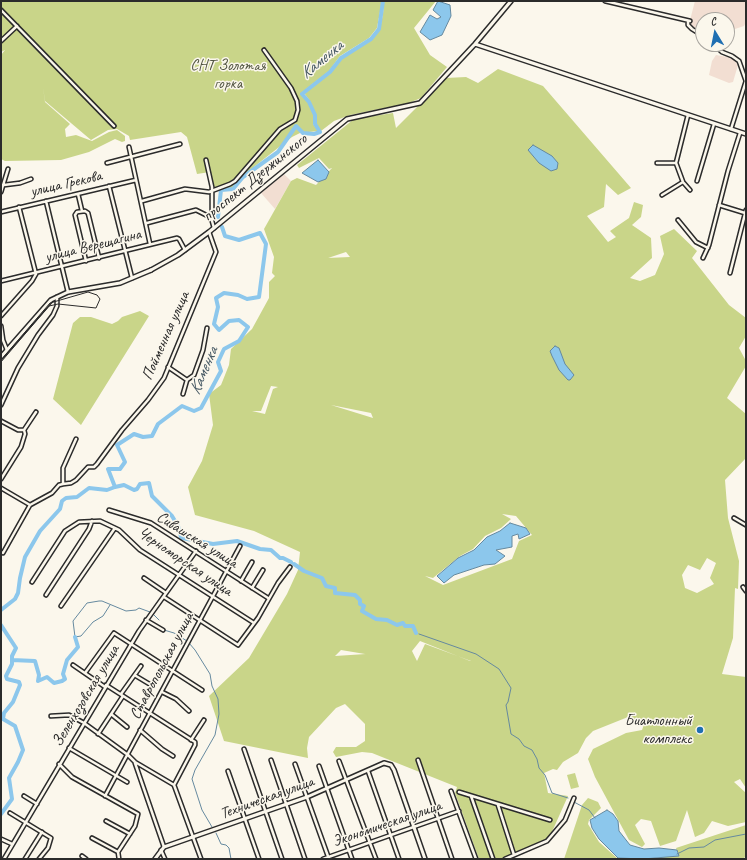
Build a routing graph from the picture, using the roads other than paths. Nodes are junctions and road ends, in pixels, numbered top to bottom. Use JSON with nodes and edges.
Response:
{"nodes":[{"id":1,"x":511,"y":1,"type":"edge"},
{"id":2,"x":605,"y":1,"type":"edge"},
{"id":3,"x":1,"y":10,"type":"edge"},
{"id":4,"x":17,"y":26,"type":"junction"},
{"id":5,"x":695,"y":31,"type":"edge"},
{"id":6,"x":1,"y":41,"type":"edge"},
{"id":7,"x":475,"y":44,"type":"junction"},
{"id":8,"x":264,"y":50,"type":"dead end"},
{"id":9,"x":722,"y":52,"type":"edge"},
{"id":10,"x":745,"y":86,"type":"edge"},
{"id":11,"x":688,"y":115,"type":"junction"},
{"id":12,"x":714,"y":124,"type":"junction"},
{"id":13,"x":114,"y":126,"type":"dead end"},
{"id":14,"x":731,"y":129,"type":"junction"},
{"id":15,"x":740,"y":132,"type":"junction"},
{"id":16,"x":746,"y":134,"type":"edge"},
{"id":17,"x":180,"y":144,"type":"dead end"},
{"id":18,"x":129,"y":147,"type":"dead end"},
{"id":19,"x":131,"y":157,"type":"junction"},
{"id":20,"x":206,"y":160,"type":"dead end"},
{"id":21,"x":676,"y":162,"type":"junction"},
{"id":22,"x":107,"y":163,"type":"dead end"},
{"id":23,"x":657,"y":163,"type":"dead end"},
{"id":24,"x":8,"y":169,"type":"dead end"},
{"id":25,"x":31,"y":179,"type":"dead end"},
{"id":26,"x":136,"y":180,"type":"junction"},
{"id":27,"x":697,"y":181,"type":"dead end"},
{"id":28,"x":683,"y":182,"type":"junction"},
{"id":29,"x":4,"y":185,"type":"junction"},
{"id":30,"x":109,"y":186,"type":"junction"},
{"id":31,"x":690,"y":190,"type":"dead end"},
{"id":32,"x":212,"y":191,"type":"junction"},
{"id":33,"x":1,"y":192,"type":"edge"},
{"id":34,"x":78,"y":194,"type":"junction"},
{"id":35,"x":662,"y":195,"type":"dead end"},
{"id":36,"x":46,"y":201,"type":"junction"},
{"id":37,"x":142,"y":201,"type":"junction"},
{"id":38,"x":719,"y":205,"type":"junction"},
{"id":39,"x":19,"y":207,"type":"junction"},
{"id":40,"x":82,"y":211,"type":"junction"},
{"id":41,"x":1,"y":212,"type":"edge"},
{"id":42,"x":746,"y":212,"type":"edge"},
{"id":43,"x":678,"y":220,"type":"dead end"},
{"id":44,"x":212,"y":221,"type":"junction"},
{"id":45,"x":147,"y":223,"type":"junction"},
{"id":46,"x":214,"y":228,"type":"junction"},
{"id":47,"x":209,"y":232,"type":"junction"},
{"id":48,"x":150,"y":244,"type":"junction"},
{"id":49,"x":708,"y":248,"type":"junction"},
{"id":50,"x":185,"y":250,"type":"junction"},
{"id":51,"x":124,"y":252,"type":"junction"},
{"id":52,"x":99,"y":258,"type":"junction"},
{"id":53,"x":703,"y":258,"type":"dead end"},
{"id":54,"x":86,"y":261,"type":"junction"},
{"id":55,"x":62,"y":267,"type":"junction"},
{"id":56,"x":730,"y":273,"type":"dead end"},
{"id":57,"x":36,"y":274,"type":"junction"},
{"id":58,"x":132,"y":279,"type":"junction"},
{"id":59,"x":1,"y":281,"type":"edge"},
{"id":60,"x":68,"y":292,"type":"junction"},
{"id":61,"x":57,"y":296,"type":"junction"},
{"id":62,"x":1,"y":316,"type":"edge"},
{"id":63,"x":1,"y":326,"type":"edge"},
{"id":64,"x":207,"y":328,"type":"dead end"},
{"id":65,"x":7,"y":350,"type":"junction"},
{"id":66,"x":1,"y":357,"type":"edge"},
{"id":67,"x":168,"y":367,"type":"junction"},
{"id":68,"x":187,"y":380,"type":"junction"},
{"id":69,"x":183,"y":394,"type":"dead end"},
{"id":70,"x":1,"y":405,"type":"edge"},
{"id":71,"x":36,"y":412,"type":"dead end"},
{"id":72,"x":1,"y":421,"type":"edge"},
{"id":73,"x":24,"y":430,"type":"junction"},
{"id":74,"x":76,"y":439,"type":"dead end"},
{"id":75,"x":1,"y":479,"type":"edge"},
{"id":76,"x":63,"y":484,"type":"junction"},
{"id":77,"x":1,"y":488,"type":"edge"},
{"id":78,"x":30,"y":505,"type":"junction"},
{"id":79,"x":110,"y":510,"type":"dead end"},
{"id":80,"x":734,"y":518,"type":"dead end"},
{"id":81,"x":92,"y":521,"type":"junction"},
{"id":82,"x":746,"y":525,"type":"edge"},
{"id":83,"x":115,"y":528,"type":"junction"},
{"id":84,"x":240,"y":546,"type":"dead end"},
{"id":85,"x":196,"y":551,"type":"junction"},
{"id":86,"x":2,"y":552,"type":"edge"},
{"id":87,"x":252,"y":562,"type":"dead end"},
{"id":88,"x":290,"y":567,"type":"dead end"},
{"id":89,"x":262,"y":570,"type":"dead end"},
{"id":90,"x":226,"y":572,"type":"junction"},
{"id":91,"x":180,"y":575,"type":"junction"},
{"id":92,"x":144,"y":578,"type":"dead end"},
{"id":93,"x":241,"y":580,"type":"junction"},
{"id":94,"x":32,"y":582,"type":"dead end"},
{"id":95,"x":743,"y":587,"type":"dead end"},
{"id":96,"x":252,"y":588,"type":"junction"},
{"id":97,"x":746,"y":591,"type":"edge"},
{"id":98,"x":166,"y":593,"type":"junction"},
{"id":99,"x":46,"y":595,"type":"dead end"},
{"id":100,"x":213,"y":596,"type":"junction"},
{"id":101,"x":164,"y":597,"type":"junction"},
{"id":102,"x":268,"y":598,"type":"junction"},
{"id":103,"x":61,"y":606,"type":"dead end"},
{"id":104,"x":146,"y":620,"type":"junction"},
{"id":105,"x":200,"y":620,"type":"junction"},
{"id":106,"x":254,"y":623,"type":"junction"},
{"id":107,"x":163,"y":630,"type":"dead end"},
{"id":108,"x":131,"y":644,"type":"junction"},
{"id":109,"x":73,"y":665,"type":"dead end"},
{"id":110,"x":141,"y":666,"type":"dead end"},
{"id":111,"x":173,"y":672,"type":"junction"},
{"id":112,"x":85,"y":673,"type":"junction"},
{"id":113,"x":136,"y":676,"type":"junction"},
{"id":114,"x":151,"y":685,"type":"dead end"},
{"id":115,"x":105,"y":686,"type":"junction"},
{"id":116,"x":202,"y":690,"type":"dead end"},
{"id":117,"x":162,"y":692,"type":"junction"},
{"id":118,"x":122,"y":695,"type":"junction"},
{"id":119,"x":189,"y":711,"type":"dead end"},
{"id":120,"x":111,"y":714,"type":"junction"},
{"id":121,"x":150,"y":714,"type":"junction"},
{"id":122,"x":51,"y":716,"type":"dead end"},
{"id":123,"x":204,"y":720,"type":"dead end"},
{"id":124,"x":84,"y":723,"type":"junction"},
{"id":125,"x":127,"y":727,"type":"dead end"},
{"id":126,"x":140,"y":730,"type":"junction"},
{"id":127,"x":98,"y":734,"type":"junction"},
{"id":128,"x":191,"y":740,"type":"junction"},
{"id":129,"x":69,"y":748,"type":"junction"},
{"id":130,"x":244,"y":749,"type":"dead end"},
{"id":131,"x":128,"y":755,"type":"junction"},
{"id":132,"x":173,"y":756,"type":"dead end"},
{"id":133,"x":271,"y":760,"type":"dead end"},
{"id":134,"x":418,"y":760,"type":"dead end"},
{"id":135,"x":339,"y":761,"type":"dead end"},
{"id":136,"x":135,"y":762,"type":"junction"},
{"id":137,"x":59,"y":764,"type":"junction"},
{"id":138,"x":295,"y":764,"type":"dead end"},
{"id":139,"x":319,"y":766,"type":"dead end"},
{"id":140,"x":368,"y":771,"type":"junction"},
{"id":141,"x":228,"y":772,"type":"dead end"},
{"id":142,"x":116,"y":776,"type":"junction"},
{"id":143,"x":348,"y":780,"type":"junction"},
{"id":144,"x":127,"y":782,"type":"dead end"},
{"id":145,"x":174,"y":785,"type":"junction"},
{"id":146,"x":327,"y":788,"type":"junction"},
{"id":147,"x":452,"y":791,"type":"dead end"},
{"id":148,"x":459,"y":792,"type":"dead end"},
{"id":149,"x":24,"y":796,"type":"dead end"},
{"id":150,"x":105,"y":796,"type":"junction"},
{"id":151,"x":471,"y":796,"type":"junction"},
{"id":152,"x":307,"y":797,"type":"junction"},
{"id":153,"x":574,"y":798,"type":"dead end"},
{"id":154,"x":37,"y":804,"type":"junction"},
{"id":155,"x":286,"y":804,"type":"junction"},
{"id":156,"x":498,"y":805,"type":"junction"},
{"id":157,"x":265,"y":811,"type":"junction"},
{"id":158,"x":459,"y":811,"type":"junction"},
{"id":159,"x":10,"y":814,"type":"dead end"},
{"id":160,"x":437,"y":818,"type":"junction"},
{"id":161,"x":244,"y":819,"type":"junction"},
{"id":162,"x":550,"y":820,"type":"dead end"},
{"id":163,"x":106,"y":821,"type":"dead end"},
{"id":164,"x":26,"y":823,"type":"junction"},
{"id":165,"x":414,"y":827,"type":"junction"},
{"id":166,"x":42,"y":832,"type":"junction"},
{"id":167,"x":130,"y":834,"type":"junction"},
{"id":168,"x":391,"y":835,"type":"junction"},
{"id":169,"x":193,"y":837,"type":"junction"},
{"id":170,"x":92,"y":838,"type":"dead end"},
{"id":171,"x":1,"y":839,"type":"edge"},
{"id":172,"x":370,"y":842,"type":"junction"},
{"id":173,"x":12,"y":844,"type":"junction"},
{"id":174,"x":163,"y":849,"type":"junction"},
{"id":175,"x":349,"y":850,"type":"junction"},
{"id":176,"x":118,"y":852,"type":"junction"},
{"id":177,"x":514,"y":855,"type":"junction"},
{"id":178,"x":82,"y":856,"type":"dead end"},
{"id":179,"x":329,"y":858,"type":"edge"},
{"id":180,"x":4,"y":859,"type":"edge"},
{"id":181,"x":25,"y":859,"type":"edge"},
{"id":182,"x":38,"y":859,"type":"edge"},
{"id":183,"x":86,"y":859,"type":"edge"},
{"id":184,"x":119,"y":859,"type":"edge"},
{"id":185,"x":155,"y":859,"type":"edge"},
{"id":186,"x":165,"y":859,"type":"edge"},
{"id":187,"x":201,"y":859,"type":"edge"},
{"id":188,"x":259,"y":859,"type":"edge"},
{"id":189,"x":282,"y":859,"type":"edge"},
{"id":190,"x":305,"y":859,"type":"edge"},
{"id":191,"x":323,"y":859,"type":"edge"},
{"id":192,"x":352,"y":859,"type":"edge"},
{"id":193,"x":376,"y":859,"type":"edge"},
{"id":194,"x":399,"y":859,"type":"edge"},
{"id":195,"x":425,"y":859,"type":"edge"},
{"id":196,"x":452,"y":859,"type":"edge"},
{"id":197,"x":476,"y":859,"type":"edge"},
{"id":198,"x":493,"y":859,"type":"edge"},
{"id":199,"x":505,"y":859,"type":"edge"}],
"edges":[{"from":1,"to":7,"type":"street","name":"проспект Дзержинского"},
{"from":2,"to":5,"type":"street"},
{"from":3,"to":4,"type":"street"},
{"from":4,"to":6,"type":"street"},
{"from":4,"to":13,"type":"street"},
{"from":7,"to":11,"type":"street"},
{"from":7,"to":46,"type":"street","name":"проспект Дзержинского"},
{"from":8,"to":32,"type":"street"},
{"from":9,"to":10,"type":"street"},
{"from":10,"to":14,"type":"street"},
{"from":11,"to":12,"type":"street"},
{"from":11,"to":21,"type":"street"},
{"from":12,"to":14,"type":"street"},
{"from":12,"to":27,"type":"street"},
{"from":14,"to":15,"type":"street"},
{"from":15,"to":16,"type":"street"},
{"from":15,"to":38,"type":"street"},
{"from":17,"to":19,"type":"street"},
{"from":18,"to":19,"type":"street"},
{"from":19,"to":22,"type":"street"},
{"from":19,"to":26,"type":"street"},
{"from":20,"to":32,"type":"street"},
{"from":21,"to":23,"type":"street"},
{"from":21,"to":28,"type":"street"},
{"from":24,"to":29,"type":"street"},
{"from":25,"to":29,"type":"street"},
{"from":26,"to":30,"type":"street","name":"улица Грекова"},
{"from":26,"to":37,"type":"street"},
{"from":28,"to":31,"type":"street"},
{"from":28,"to":35,"type":"street"},
{"from":29,"to":33,"type":"street"},
{"from":30,"to":34,"type":"street","name":"улица Грекова"},
{"from":30,"to":51,"type":"street"},
{"from":32,"to":37,"type":"street"},
{"from":32,"to":44,"type":"street"},
{"from":34,"to":36,"type":"street","name":"улица Грекова"},
{"from":34,"to":40,"type":"street"},
{"from":36,"to":39,"type":"street","name":"улица Грекова"},
{"from":36,"to":55,"type":"street"},
{"from":37,"to":45,"type":"street"},
{"from":38,"to":42,"type":"street"},
{"from":38,"to":49,"type":"street"},
{"from":39,"to":41,"type":"street","name":"улица Грекова"},
{"from":39,"to":57,"type":"street"},
{"from":40,"to":52,"type":"street"},
{"from":40,"to":54,"type":"street"},
{"from":42,"to":56,"type":"street"},
{"from":43,"to":49,"type":"street"},
{"from":44,"to":45,"type":"street"},
{"from":44,"to":46,"type":"street"},
{"from":45,"to":48,"type":"street"},
{"from":46,"to":47,"type":"street","name":"проспект Дзержинского"},
{"from":47,"to":50,"type":"street","name":"проспект Дзержинского"},
{"from":47,"to":67,"type":"street","name":"Пойменная улица"},
{"from":48,"to":50,"type":"street","name":"улица Верещагина"},
{"from":48,"to":51,"type":"street","name":"улица Верещагина"},
{"from":49,"to":53,"type":"street"},
{"from":50,"to":58,"type":"street","name":"проспект Дзержинского"},
{"from":51,"to":52,"type":"street","name":"улица Верещагина"},
{"from":51,"to":58,"type":"street"},
{"from":52,"to":54,"type":"street","name":"улица Верещагина"},
{"from":54,"to":55,"type":"street","name":"улица Верещагина"},
{"from":55,"to":57,"type":"street","name":"улица Верещагина"},
{"from":55,"to":60,"type":"street"},
{"from":57,"to":59,"type":"street","name":"улица Верещагина"},
{"from":57,"to":62,"type":"street"},
{"from":58,"to":60,"type":"street","name":"проспект Дзержинского"},
{"from":60,"to":61,"type":"street","name":"проспект Дзержинского"},
{"from":61,"to":65,"type":"street","name":"проспект Дзержинского"},
{"from":61,"to":70,"type":"street"},
{"from":63,"to":65,"type":"street"},
{"from":64,"to":68,"type":"street"},
{"from":65,"to":66,"type":"street","name":"проспект Дзержинского"},
{"from":67,"to":68,"type":"street"},
{"from":67,"to":76,"type":"street","name":"Пойменная улица"},
{"from":68,"to":69,"type":"street"},
{"from":71,"to":73,"type":"street"},
{"from":72,"to":73,"type":"street"},
{"from":73,"to":75,"type":"street"},
{"from":74,"to":76,"type":"street"},
{"from":76,"to":78,"type":"street","name":"Пойменная улица"},
{"from":77,"to":78,"type":"street"},
{"from":78,"to":86,"type":"street"},
{"from":79,"to":85,"type":"street","name":"Сивашская улица"},
{"from":80,"to":82,"type":"street"},
{"from":81,"to":83,"type":"street","name":"Черноморская улица"},
{"from":81,"to":94,"type":"street","name":"Черноморская улица"},
{"from":81,"to":99,"type":"street"},
{"from":83,"to":91,"type":"street","name":"Черноморская улица"},
{"from":83,"to":103,"type":"street"},
{"from":84,"to":90,"type":"street","name":"Ставропольская улица"},
{"from":85,"to":90,"type":"street","name":"Сивашская улица"},
{"from":85,"to":91,"type":"street","name":"Зеленхозовская улица"},
{"from":87,"to":93,"type":"street"},
{"from":88,"to":102,"type":"street"},
{"from":89,"to":96,"type":"street"},
{"from":90,"to":93,"type":"street","name":"Сивашская улица"},
{"from":90,"to":100,"type":"street","name":"Ставропольская улица"},
{"from":91,"to":98,"type":"street","name":"Зеленхозовская улица"},
{"from":91,"to":100,"type":"street","name":"Черноморская улица"},
{"from":92,"to":98,"type":"street"},
{"from":93,"to":96,"type":"street","name":"Сивашская улица"},
{"from":95,"to":97,"type":"street"},
{"from":96,"to":102,"type":"street","name":"Сивашская улица"},
{"from":98,"to":101,"type":"street","name":"Зеленхозовская улица"},
{"from":100,"to":105,"type":"street","name":"Ставропольская улица"},
{"from":100,"to":106,"type":"street","name":"Черноморская улица"},
{"from":101,"to":104,"type":"street","name":"Зеленхозовская улица"},
{"from":101,"to":105,"type":"street"},
{"from":102,"to":106,"type":"street"},
{"from":104,"to":107,"type":"street"},
{"from":104,"to":108,"type":"street","name":"Зеленхозовская улица"},
{"from":105,"to":106,"type":"street"},
{"from":105,"to":111,"type":"street","name":"Ставропольская улица"},
{"from":108,"to":111,"type":"street"},
{"from":108,"to":112,"type":"street"},
{"from":108,"to":115,"type":"street","name":"Зеленхозовская улица"},
{"from":109,"to":112,"type":"street"},
{"from":110,"to":113,"type":"street"},
{"from":111,"to":116,"type":"street"},
{"from":111,"to":117,"type":"street","name":"Ставропольская улица"},
{"from":112,"to":115,"type":"street"},
{"from":113,"to":114,"type":"street"},
{"from":113,"to":118,"type":"street"},
{"from":115,"to":118,"type":"street"},
{"from":115,"to":124,"type":"street","name":"Зеленхозовская улица"},
{"from":117,"to":119,"type":"street"},
{"from":117,"to":121,"type":"street","name":"Ставропольская улица"},
{"from":118,"to":120,"type":"street"},
{"from":118,"to":121,"type":"street"},
{"from":120,"to":125,"type":"street"},
{"from":120,"to":127,"type":"street"},
{"from":121,"to":126,"type":"street","name":"Ставропольская улица"},
{"from":121,"to":128,"type":"street"},
{"from":122,"to":124,"type":"street"},
{"from":123,"to":128,"type":"street"},
{"from":124,"to":127,"type":"street"},
{"from":124,"to":129,"type":"street","name":"Зеленхозовская улица"},
{"from":126,"to":131,"type":"street","name":"Ставропольская улица"},
{"from":126,"to":132,"type":"street"},
{"from":127,"to":131,"type":"street"},
{"from":128,"to":145,"type":"street"},
{"from":129,"to":137,"type":"street","name":"Зеленхозовская улица"},
{"from":129,"to":142,"type":"street"},
{"from":130,"to":157,"type":"street"},
{"from":131,"to":136,"type":"street"},
{"from":131,"to":142,"type":"street","name":"Ставропольская улица"},
{"from":133,"to":155,"type":"street"},
{"from":134,"to":160,"type":"street"},
{"from":135,"to":143,"type":"street"},
{"from":136,"to":145,"type":"street"},
{"from":136,"to":174,"type":"street"},
{"from":137,"to":150,"type":"street"},
{"from":137,"to":154,"type":"street","name":"Зеленхозовская улица"},
{"from":138,"to":152,"type":"street"},
{"from":139,"to":146,"type":"street"},
{"from":140,"to":143,"type":"street","name":"Техническая улица"},
{"from":140,"to":165,"type":"street","name":"Техническая улица"},
{"from":140,"to":168,"type":"street"},
{"from":141,"to":161,"type":"street"},
{"from":142,"to":144,"type":"street"},
{"from":142,"to":150,"type":"street","name":"Ставропольская улица"},
{"from":143,"to":146,"type":"street","name":"Техническая улица"},
{"from":143,"to":172,"type":"street"},
{"from":145,"to":169,"type":"street"},
{"from":146,"to":152,"type":"street","name":"Техническая улица"},
{"from":146,"to":175,"type":"street"},
{"from":147,"to":158,"type":"street"},
{"from":148,"to":151,"type":"street"},
{"from":149,"to":154,"type":"street"},
{"from":150,"to":167,"type":"street"},
{"from":151,"to":156,"type":"street"},
{"from":151,"to":198,"type":"street"},
{"from":152,"to":155,"type":"street","name":"Техническая улица"},
{"from":152,"to":179,"type":"street"},
{"from":153,"to":177,"type":"street"},
{"from":154,"to":164,"type":"street","name":"Зеленхозовская улица"},
{"from":155,"to":157,"type":"street","name":"Техническая улица"},
{"from":155,"to":190,"type":"street"},
{"from":156,"to":162,"type":"street"},
{"from":156,"to":177,"type":"street"},
{"from":157,"to":161,"type":"street","name":"Техническая улица"},
{"from":157,"to":189,"type":"street"},
{"from":158,"to":160,"type":"street","name":"Экономическая улица"},
{"from":158,"to":197,"type":"street"},
{"from":159,"to":164,"type":"street"},
{"from":160,"to":165,"type":"street","name":"Экономическая улица"},
{"from":160,"to":196,"type":"street"},
{"from":161,"to":169,"type":"street","name":"Техническая улица"},
{"from":161,"to":188,"type":"street"},
{"from":163,"to":167,"type":"street"},
{"from":164,"to":166,"type":"street"},
{"from":164,"to":173,"type":"street","name":"Зеленхозовская улица"},
{"from":165,"to":168,"type":"street","name":"Экономическая улица"},
{"from":165,"to":195,"type":"street"},
{"from":166,"to":181,"type":"street"},
{"from":166,"to":182,"type":"street"},
{"from":167,"to":176,"type":"street"},
{"from":168,"to":172,"type":"street","name":"Экономическая улица"},
{"from":168,"to":194,"type":"street"},
{"from":169,"to":174,"type":"street","name":"Техническая улица"},
{"from":169,"to":187,"type":"street"},
{"from":170,"to":176,"type":"street"},
{"from":171,"to":173,"type":"street"},
{"from":172,"to":175,"type":"street","name":"Экономическая улица"},
{"from":172,"to":193,"type":"street"},
{"from":173,"to":180,"type":"street","name":"Зеленхозовская улица"},
{"from":174,"to":185,"type":"street"},
{"from":174,"to":186,"type":"street"},
{"from":175,"to":179,"type":"street","name":"Экономическая улица"},
{"from":175,"to":192,"type":"street"},
{"from":176,"to":184,"type":"street"},
{"from":177,"to":199,"type":"street"},
{"from":178,"to":183,"type":"street"},
{"from":179,"to":191,"type":"street","name":"Экономическая улица"}]}
